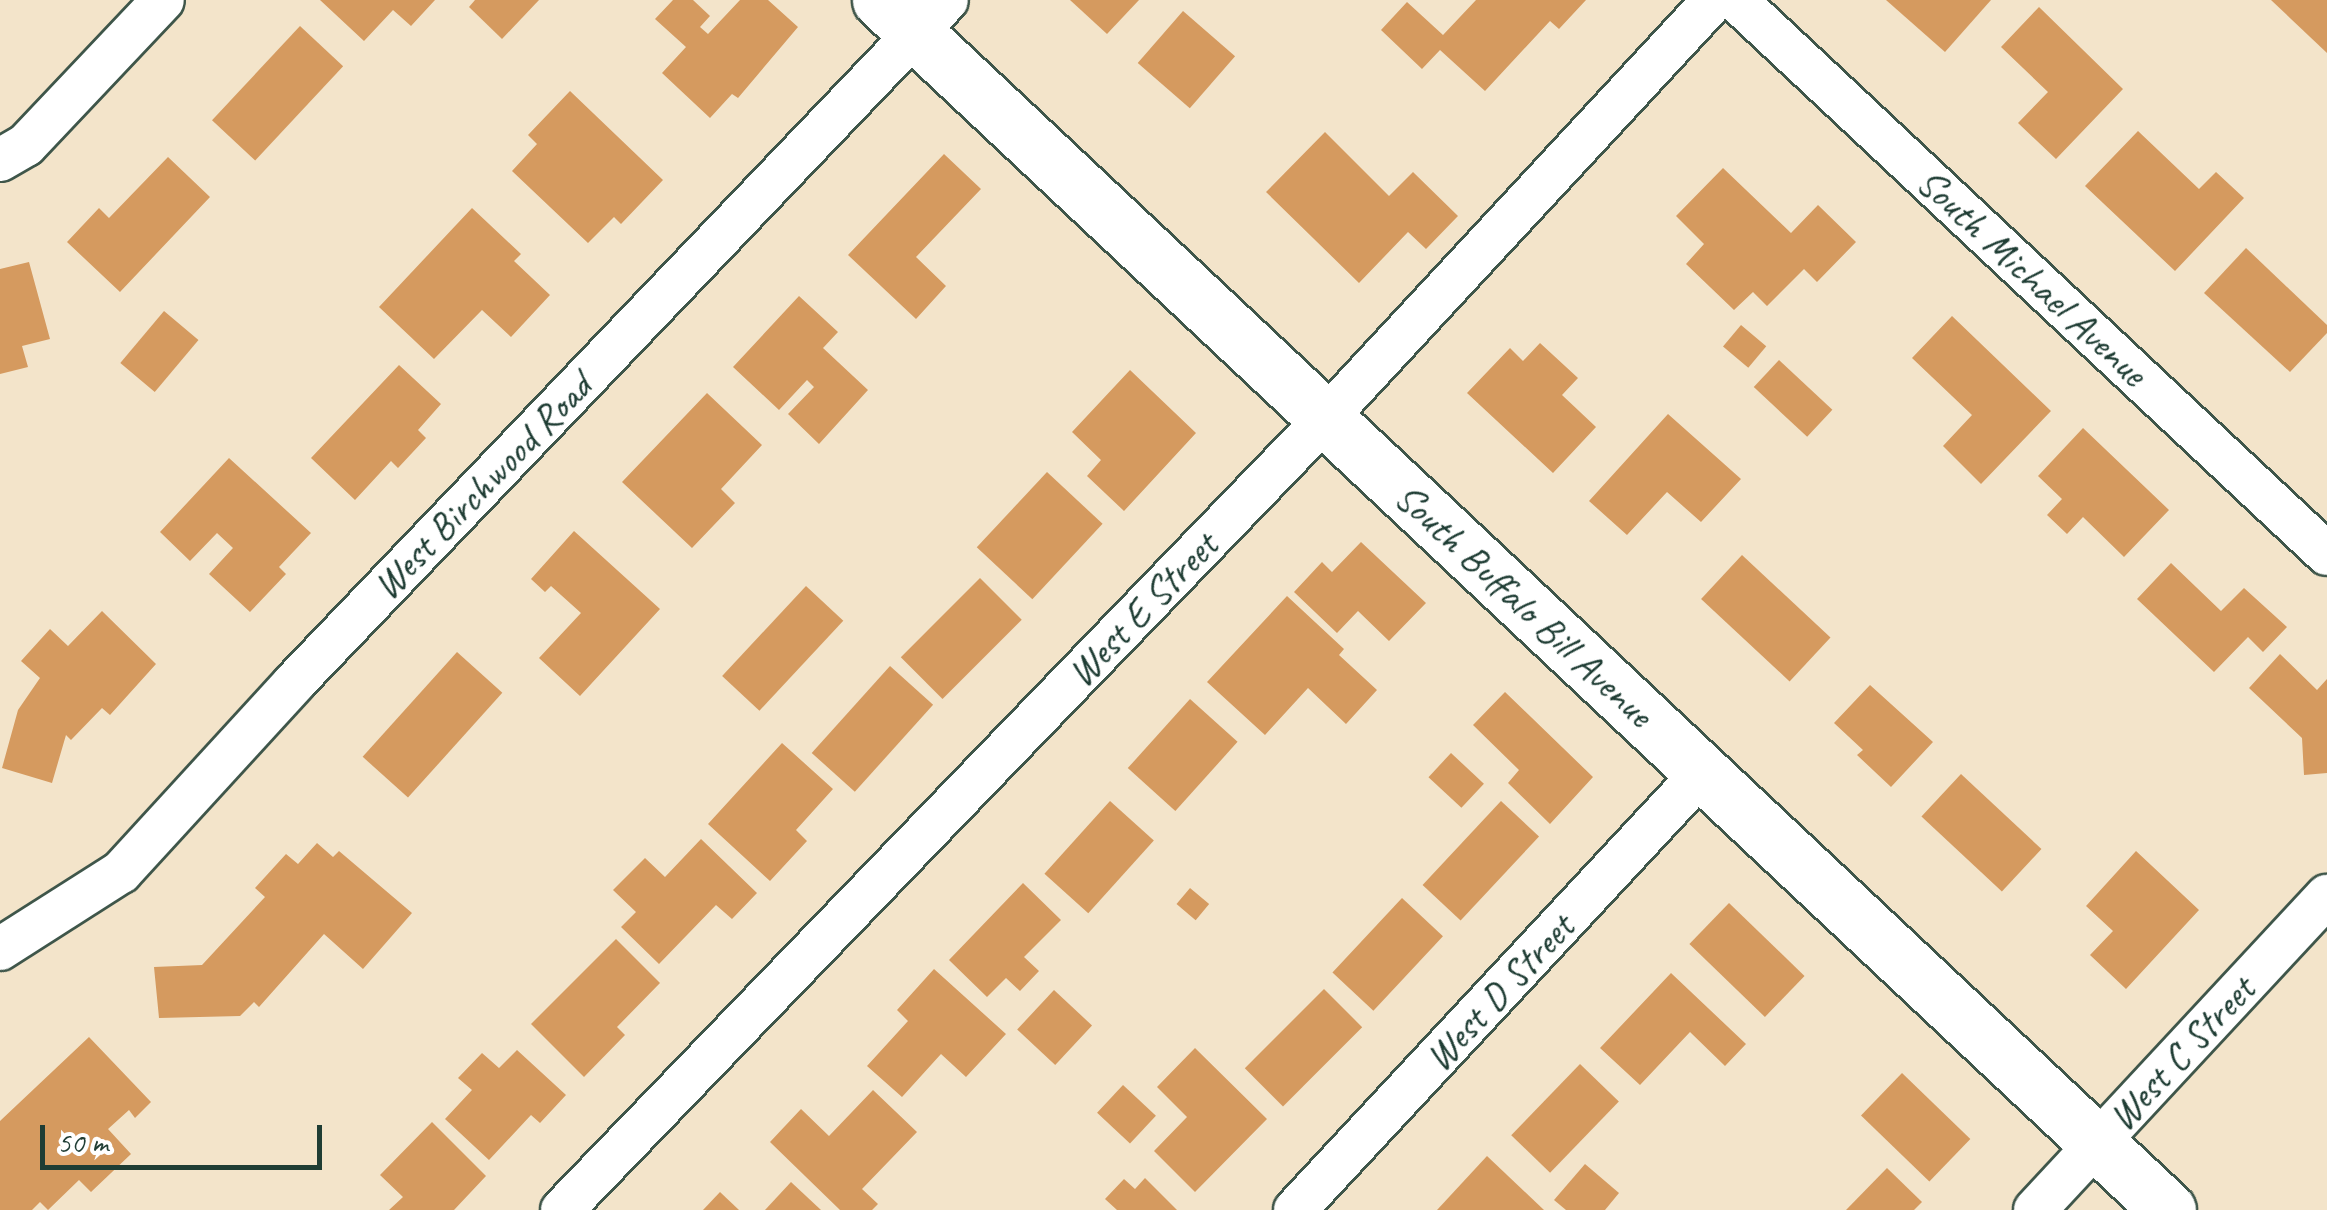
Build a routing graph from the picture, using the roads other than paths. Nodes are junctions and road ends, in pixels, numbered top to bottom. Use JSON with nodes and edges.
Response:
{"nodes":[{"id":1,"x":163,"y":0,"type":"edge"},
{"id":2,"x":1714,"y":0,"type":"edge"},
{"id":3,"x":1736,"y":0,"type":"edge"},
{"id":4,"x":914,"y":11,"type":"edge"},
{"id":5,"x":0,"y":160,"type":"edge"},
{"id":6,"x":1325,"y":418,"type":"junction"},
{"id":7,"x":2327,"y":554,"type":"edge"},
{"id":8,"x":1702,"y":773,"type":"junction"},
{"id":9,"x":2327,"y":896,"type":"edge"},
{"id":10,"x":0,"y":950,"type":"edge"},
{"id":11,"x":2097,"y":1143,"type":"junction"},
{"id":12,"x":562,"y":1210,"type":"edge"},
{"id":13,"x":1295,"y":1210,"type":"edge"},
{"id":14,"x":2034,"y":1210,"type":"edge"},
{"id":15,"x":2168,"y":1210,"type":"edge"}],
"edges":[{"from":1,"to":5,"type":"street"},
{"from":2,"to":6,"type":"street","name":"West E Street"},
{"from":3,"to":7,"type":"street","name":"South Michael Avenue"},
{"from":4,"to":6,"type":"main road","name":"South Buffalo Bill Avenue"},
{"from":4,"to":10,"type":"street","name":"West Birchwood Road"},
{"from":6,"to":8,"type":"main road","name":"South Buffalo Bill Avenue"},
{"from":6,"to":12,"type":"street","name":"West E Street"},
{"from":8,"to":11,"type":"main road","name":"South Buffalo Bill Avenue"},
{"from":8,"to":13,"type":"street","name":"West D Street"},
{"from":9,"to":11,"type":"street","name":"West C Street"},
{"from":11,"to":14,"type":"street","name":"West C Street"},
{"from":11,"to":15,"type":"main road","name":"South Buffalo Bill Avenue"}]}
